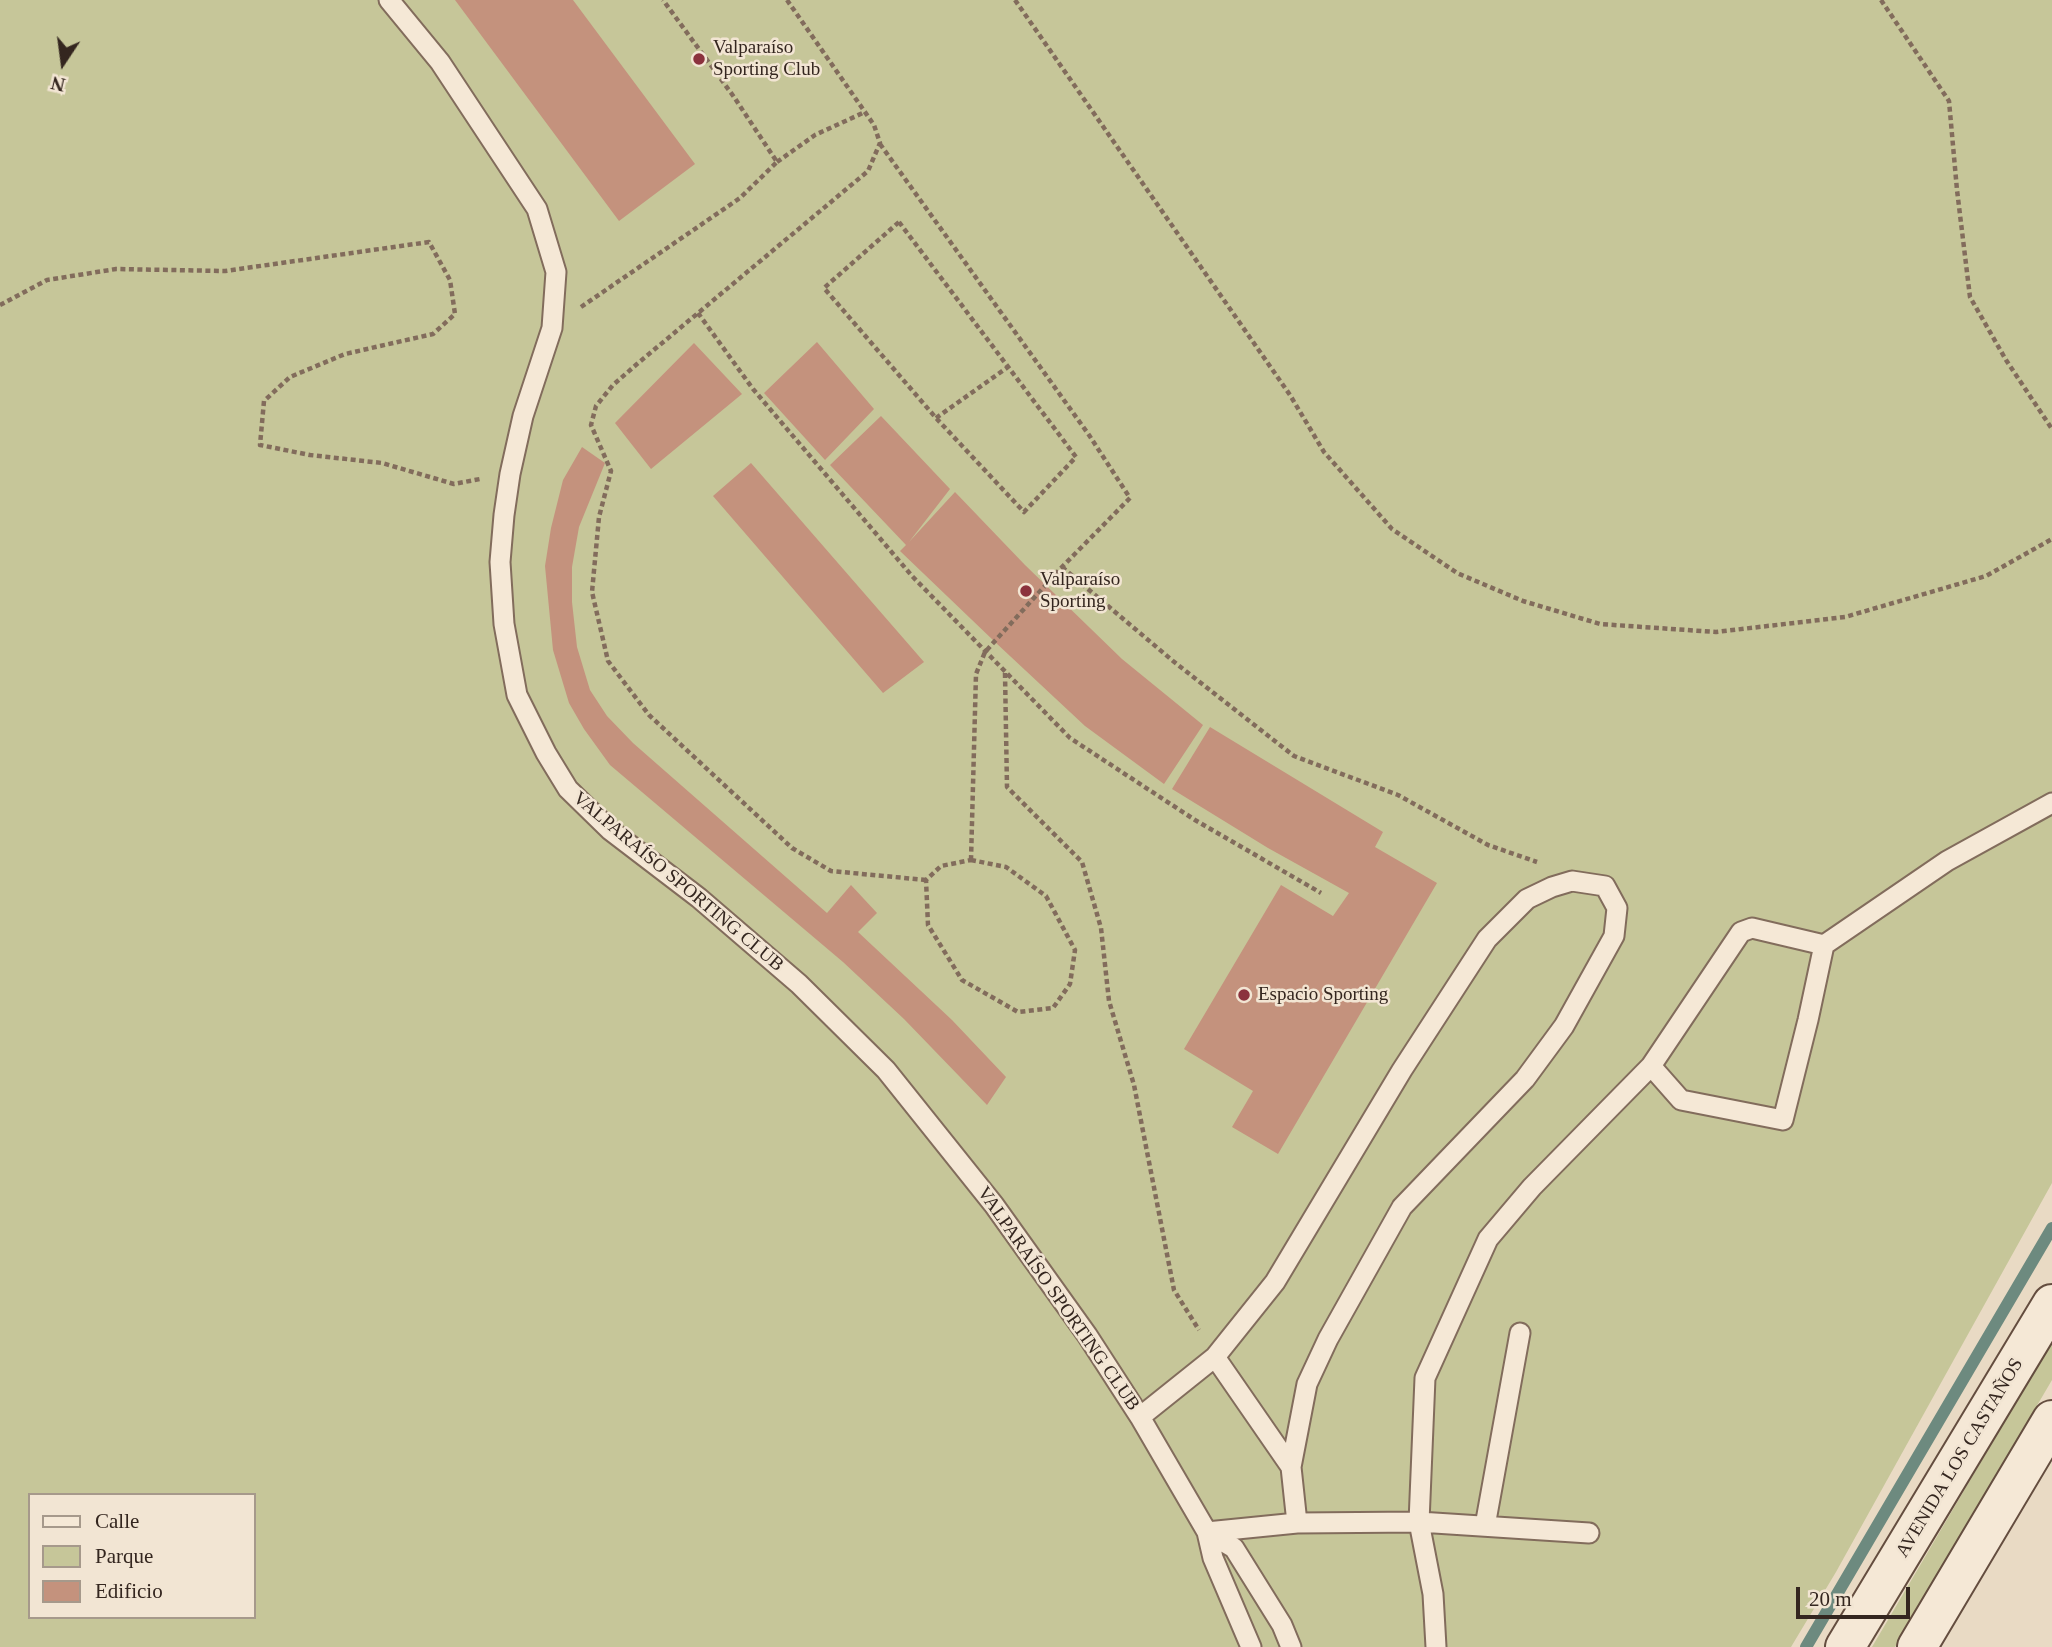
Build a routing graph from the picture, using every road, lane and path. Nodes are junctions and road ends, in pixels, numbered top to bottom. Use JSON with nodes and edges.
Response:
{"nodes":[{"id":1,"x":389,"y":0,"type":"edge"},
{"id":2,"x":663,"y":0,"type":"edge"},
{"id":3,"x":787,"y":0,"type":"edge"},
{"id":4,"x":1015,"y":0,"type":"edge"},
{"id":5,"x":1881,"y":0,"type":"edge"},
{"id":6,"x":865,"y":112,"type":"junction"},
{"id":7,"x":880,"y":143,"type":"junction"},
{"id":8,"x":777,"y":162,"type":"junction"},
{"id":9,"x":0,"y":305,"type":"edge"},
{"id":10,"x":698,"y":313,"type":"junction"},
{"id":11,"x":552,"y":328,"type":"junction"},
{"id":12,"x":1008,"y":367,"type":"junction"},
{"id":13,"x":936,"y":418,"type":"junction"},
{"id":14,"x":2052,"y":429,"type":"edge"},
{"id":15,"x":510,"y":474,"type":"junction"},
{"id":16,"x":2052,"y":539,"type":"edge"},
{"id":17,"x":1062,"y":567,"type":"junction"},
{"id":18,"x":985,"y":652,"type":"junction"},
{"id":19,"x":1005,"y":672,"type":"junction"},
{"id":20,"x":2052,"y":803,"type":"edge"},
{"id":21,"x":971,"y":860,"type":"junction"},
{"id":22,"x":1540,"y":863,"type":"dead end"},
{"id":23,"x":926,"y":880,"type":"junction"},
{"id":24,"x":1321,"y":893,"type":"dead end"},
{"id":25,"x":1824,"y":945,"type":"junction"},
{"id":26,"x":1651,"y":1066,"type":"junction"},
{"id":27,"x":2052,"y":1304,"type":"edge"},
{"id":28,"x":1520,"y":1333,"type":"dead end"},
{"id":29,"x":1215,"y":1357,"type":"junction"},
{"id":30,"x":1140,"y":1417,"type":"junction"},
{"id":31,"x":2052,"y":1420,"type":"edge"},
{"id":32,"x":1291,"y":1467,"type":"junction"},
{"id":33,"x":1419,"y":1522,"type":"junction"},
{"id":34,"x":1297,"y":1523,"type":"junction"},
{"id":35,"x":1485,"y":1526,"type":"junction"},
{"id":36,"x":1207,"y":1532,"type":"junction"},
{"id":37,"x":1589,"y":1534,"type":"dead end"},
{"id":38,"x":1251,"y":1647,"type":"edge"},
{"id":39,"x":1291,"y":1647,"type":"edge"},
{"id":40,"x":1436,"y":1647,"type":"edge"},
{"id":41,"x":1845,"y":1647,"type":"edge"},
{"id":42,"x":1917,"y":1647,"type":"edge"}],
"edges":[{"from":1,"to":11,"type":"lane","name":"VALPARAÍSO SPORTING CLUB"},
{"from":2,"to":8,"type":"path"},
{"from":3,"to":6,"type":"path"},
{"from":4,"to":16,"type":"path"},
{"from":5,"to":14,"type":"path"},
{"from":6,"to":7,"type":"path"},
{"from":6,"to":8,"type":"path"},
{"from":7,"to":10,"type":"path"},
{"from":7,"to":17,"type":"path"},
{"from":8,"to":11,"type":"path"},
{"from":9,"to":15,"type":"path"},
{"from":10,"to":18,"type":"path"},
{"from":10,"to":23,"type":"path"},
{"from":11,"to":15,"type":"lane","name":"VALPARAÍSO SPORTING CLUB"},
{"from":12,"to":13,"type":"path"},
{"from":12,"to":13,"type":"path"},
{"from":12,"to":13,"type":"path"},
{"from":15,"to":30,"type":"lane","name":"VALPARAÍSO SPORTING CLUB"},
{"from":17,"to":18,"type":"path"},
{"from":17,"to":22,"type":"path"},
{"from":18,"to":19,"type":"path"},
{"from":18,"to":21,"type":"path"},
{"from":19,"to":24,"type":"path"},
{"from":19,"to":29,"type":"path"},
{"from":20,"to":25,"type":"lane"},
{"from":21,"to":23,"type":"path"},
{"from":21,"to":23,"type":"path"},
{"from":25,"to":26,"type":"lane"},
{"from":25,"to":26,"type":"lane"},
{"from":26,"to":33,"type":"lane"},
{"from":27,"to":41,"type":"main road","name":"AVENIDA LOS CASTAÑOS"},
{"from":28,"to":35,"type":"lane"},
{"from":29,"to":30,"type":"lane","name":"VALPARAÍSO SPORTING CLUB"},
{"from":29,"to":32,"type":"lane","name":"VALPARAÍSO SPORTING CLUB"},
{"from":29,"to":32,"type":"lane","name":"VALPARAÍSO SPORTING CLUB"},
{"from":30,"to":36,"type":"lane","name":"VALPARAÍSO SPORTING CLUB"},
{"from":31,"to":42,"type":"main road"},
{"from":32,"to":34,"type":"lane","name":"VALPARAÍSO SPORTING CLUB"},
{"from":33,"to":34,"type":"lane"},
{"from":33,"to":35,"type":"lane"},
{"from":33,"to":40,"type":"lane"},
{"from":34,"to":36,"type":"lane"},
{"from":35,"to":37,"type":"lane"},
{"from":36,"to":38,"type":"lane","name":"VALPARAÍSO SPORTING CLUB"},
{"from":36,"to":39,"type":"lane","name":"VALPARAÍSO SPORTING CLUB"}]}
